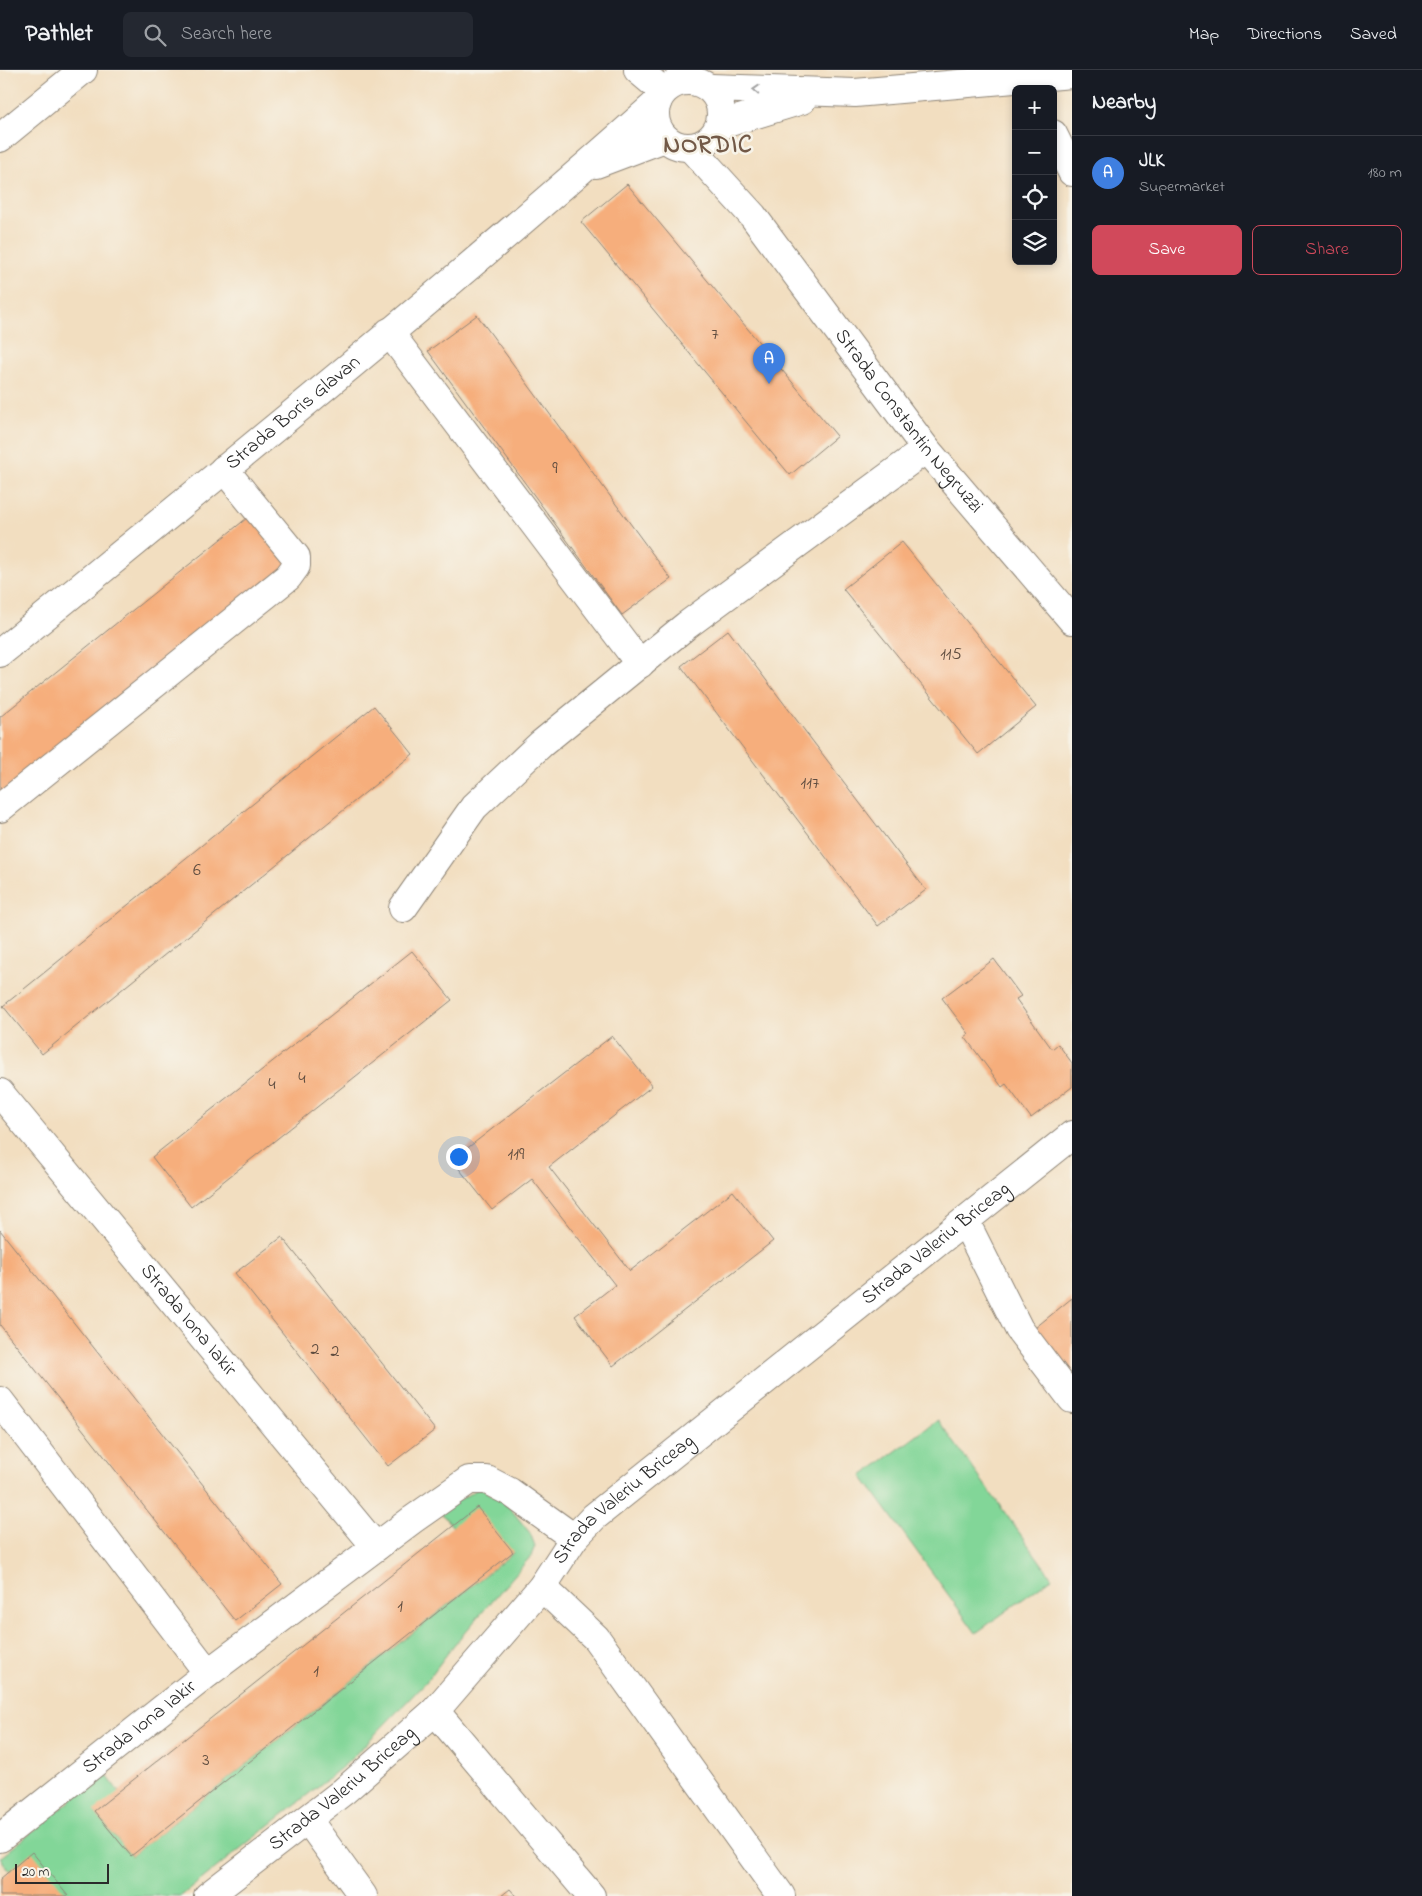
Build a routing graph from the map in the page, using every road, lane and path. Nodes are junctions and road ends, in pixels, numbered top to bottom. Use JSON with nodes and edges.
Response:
{"nodes":[{"id":1,"x":83,"y":70,"type":"edge"},
{"id":2,"x":638,"y":70,"type":"edge"},
{"id":3,"x":1072,"y":74,"type":"edge"},
{"id":4,"x":1028,"y":84,"type":"edge"},
{"id":5,"x":711,"y":88,"type":"junction"},
{"id":6,"x":823,"y":94,"type":"junction"},
{"id":7,"x":660,"y":97,"type":"junction"},
{"id":8,"x":697,"y":136,"type":"junction"},
{"id":9,"x":0,"y":138,"type":"edge"},
{"id":10,"x":1057,"y":142,"type":"edge"},
{"id":11,"x":583,"y":168,"type":"junction"},
{"id":12,"x":1072,"y":172,"type":"edge"},
{"id":13,"x":389,"y":332,"type":"junction"},
{"id":14,"x":926,"y":448,"type":"junction"},
{"id":15,"x":224,"y":469,"type":"junction"},
{"id":16,"x":1072,"y":620,"type":"edge"},
{"id":17,"x":0,"y":653,"type":"edge"},
{"id":18,"x":640,"y":664,"type":"junction"},
{"id":19,"x":0,"y":808,"type":"edge"},
{"id":20,"x":403,"y":908,"type":"dead end"},
{"id":21,"x":0,"y":1093,"type":"edge"},
{"id":22,"x":1072,"y":1136,"type":"edge"},
{"id":23,"x":965,"y":1221,"type":"junction"},
{"id":24,"x":1072,"y":1400,"type":"edge"},
{"id":25,"x":0,"y":1401,"type":"edge"},
{"id":26,"x":574,"y":1538,"type":"junction"},
{"id":27,"x":376,"y":1547,"type":"junction"},
{"id":28,"x":542,"y":1586,"type":"junction"},
{"id":29,"x":208,"y":1673,"type":"junction"},
{"id":30,"x":435,"y":1711,"type":"junction"},
{"id":31,"x":308,"y":1820,"type":"junction"},
{"id":32,"x":0,"y":1838,"type":"edge"},
{"id":33,"x":208,"y":1896,"type":"edge"},
{"id":34,"x":363,"y":1896,"type":"edge"},
{"id":35,"x":591,"y":1896,"type":"edge"},
{"id":36,"x":781,"y":1896,"type":"edge"}],
"edges":[{"from":1,"to":9,"type":"street"},
{"from":2,"to":7,"type":"street"},
{"from":3,"to":4,"type":"street","name":"Strada Boris Glavan"},
{"from":4,"to":6,"type":"street","name":"Strada Boris Glavan"},
{"from":6,"to":5,"type":"street","name":"Strada Boris Glavan","one_way":true},
{"from":5,"to":7,"type":"street"},
{"from":5,"to":8,"type":"street"},
{"from":6,"to":8,"type":"street","name":"Strada Boris Glavan"},
{"from":7,"to":8,"type":"street"},
{"from":7,"to":11,"type":"street","name":"Strada Boris Glavan"},
{"from":8,"to":11,"type":"street","name":"Strada Boris Glavan"},
{"from":8,"to":14,"type":"street","name":"Strada Constantin Negruzzi"},
{"from":10,"to":12,"type":"street"},
{"from":11,"to":13,"type":"street","name":"Strada Boris Glavan"},
{"from":13,"to":15,"type":"street","name":"Strada Boris Glavan"},
{"from":13,"to":18,"type":"street"},
{"from":14,"to":16,"type":"street","name":"Strada Constantin Negruzzi"},
{"from":14,"to":18,"type":"street"},
{"from":15,"to":17,"type":"street","name":"Strada Boris Glavan"},
{"from":15,"to":19,"type":"street"},
{"from":18,"to":20,"type":"street"},
{"from":21,"to":27,"type":"street","name":"Strada Iona Iakir"},
{"from":22,"to":23,"type":"street","name":"Strada Valeriu Briceag"},
{"from":23,"to":24,"type":"street"},
{"from":23,"to":26,"type":"street","name":"Strada Valeriu Briceag"},
{"from":25,"to":29,"type":"street"},
{"from":26,"to":27,"type":"street","name":"Strada Iona Iakir"},
{"from":26,"to":28,"type":"street","name":"Strada Valeriu Briceag"},
{"from":27,"to":29,"type":"street","name":"Strada Iona Iakir"},
{"from":28,"to":30,"type":"street","name":"Strada Valeriu Briceag"},
{"from":28,"to":36,"type":"street"},
{"from":29,"to":32,"type":"street","name":"Strada Iona Iakir"},
{"from":30,"to":31,"type":"street","name":"Strada Valeriu Briceag"},
{"from":30,"to":35,"type":"street"},
{"from":31,"to":33,"type":"street","name":"Strada Valeriu Briceag"},
{"from":31,"to":34,"type":"street"}]}
